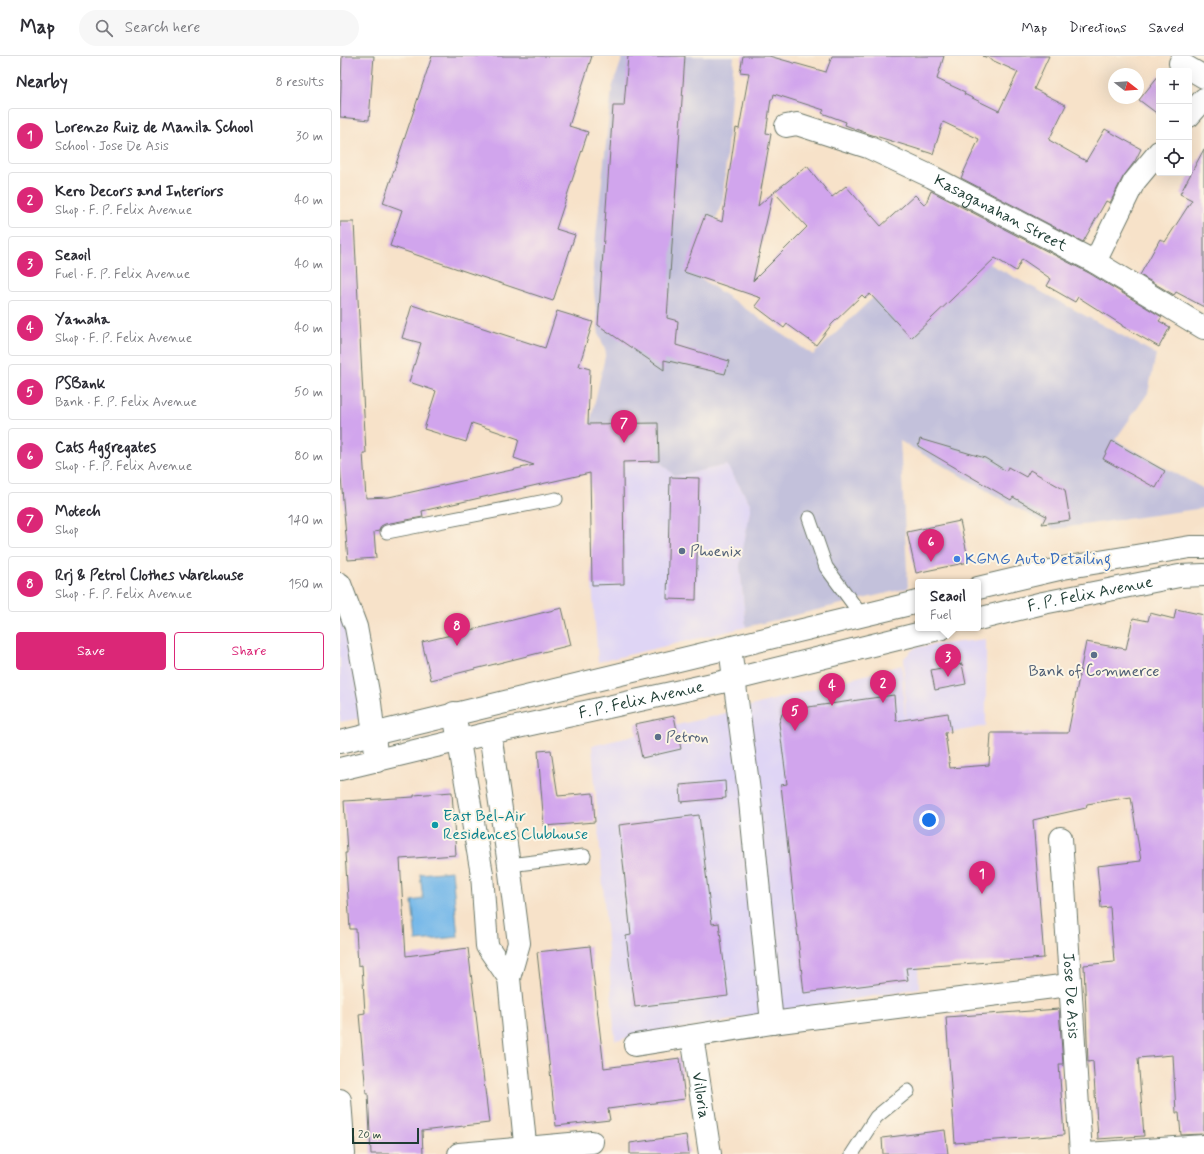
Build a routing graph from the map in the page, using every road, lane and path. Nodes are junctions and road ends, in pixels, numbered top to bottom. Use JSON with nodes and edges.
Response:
{"nodes":[{"id":1,"x":1180,"y":63,"type":"dead end"},
{"id":2,"x":1204,"y":77,"type":"edge"},
{"id":3,"x":786,"y":126,"type":"dead end"},
{"id":4,"x":1156,"y":156,"type":"edge"},
{"id":5,"x":1095,"y":262,"type":"junction"},
{"id":6,"x":1204,"y":328,"type":"edge"},
{"id":7,"x":556,"y":498,"type":"dead end"},
{"id":8,"x":809,"y":518,"type":"dead end"},
{"id":9,"x":387,"y":532,"type":"dead end"},
{"id":10,"x":1204,"y":547,"type":"edge"},
{"id":11,"x":1204,"y":575,"type":"edge"},
{"id":12,"x":340,"y":584,"type":"edge"},
{"id":13,"x":981,"y":587,"type":"edge"},
{"id":14,"x":915,"y":603,"type":"edge"},
{"id":15,"x":862,"y":616,"type":"junction"},
{"id":16,"x":981,"y":618,"type":"edge"},
{"id":17,"x":930,"y":631,"type":"edge"},
{"id":18,"x":730,"y":648,"type":"junction"},
{"id":19,"x":735,"y":679,"type":"junction"},
{"id":20,"x":454,"y":713,"type":"junction"},
{"id":21,"x":374,"y":733,"type":"junction"},
{"id":22,"x":490,"y":733,"type":"junction"},
{"id":23,"x":340,"y":742,"type":"edge"},
{"id":24,"x":459,"y":742,"type":"junction"},
{"id":25,"x":377,"y":761,"type":"junction"},
{"id":26,"x":340,"y":769,"type":"edge"},
{"id":27,"x":1061,"y":838,"type":"dead end"},
{"id":28,"x":584,"y":856,"type":"dead end"},
{"id":29,"x":510,"y":865,"type":"junction"},
{"id":30,"x":509,"y":978,"type":"junction"},
{"id":31,"x":1069,"y":985,"type":"junction"},
{"id":32,"x":772,"y":1023,"type":"junction"},
{"id":33,"x":692,"y":1036,"type":"junction"},
{"id":34,"x":635,"y":1045,"type":"dead end"},
{"id":35,"x":908,"y":1091,"type":"dead end"},
{"id":36,"x":340,"y":1100,"type":"edge"},
{"id":37,"x":592,"y":1142,"type":"dead end"},
{"id":38,"x":1204,"y":1146,"type":"edge"},
{"id":39,"x":526,"y":1151,"type":"edge"},
{"id":40,"x":344,"y":1154,"type":"edge"},
{"id":41,"x":459,"y":1154,"type":"edge"},
{"id":42,"x":710,"y":1154,"type":"edge"},
{"id":43,"x":852,"y":1154,"type":"edge"},
{"id":44,"x":1081,"y":1154,"type":"edge"},
{"id":45,"x":1087,"y":1154,"type":"edge"}],
"edges":[{"from":1,"to":2,"type":"street"},
{"from":3,"to":5,"type":"street","name":"Kasaganahan Street"},
{"from":4,"to":5,"type":"street"},
{"from":5,"to":6,"type":"street","name":"Kasaganahan Street"},
{"from":7,"to":9,"type":"lane"},
{"from":8,"to":15,"type":"lane"},
{"from":10,"to":13,"type":"street","name":"F. P. Felix Avenue"},
{"from":11,"to":16,"type":"street","name":"F. P. Felix Avenue"},
{"from":12,"to":21,"type":"street"},
{"from":14,"to":15,"type":"street","name":"F. P. Felix Avenue"},
{"from":15,"to":18,"type":"street","name":"F. P. Felix Avenue"},
{"from":17,"to":19,"type":"street","name":"F. P. Felix Avenue"},
{"from":18,"to":19,"type":"street"},
{"from":18,"to":20,"type":"street","name":"F. P. Felix Avenue"},
{"from":19,"to":22,"type":"street","name":"F. P. Felix Avenue"},
{"from":19,"to":32,"type":"street"},
{"from":20,"to":21,"type":"street","name":"F. P. Felix Avenue"},
{"from":20,"to":24,"type":"street"},
{"from":21,"to":23,"type":"street","name":"F. P. Felix Avenue"},
{"from":21,"to":25,"type":"street"},
{"from":22,"to":24,"type":"street","name":"F. P. Felix Avenue"},
{"from":22,"to":29,"type":"street"},
{"from":24,"to":25,"type":"street","name":"F. P. Felix Avenue"},
{"from":24,"to":30,"type":"street"},
{"from":25,"to":26,"type":"street","name":"F. P. Felix Avenue"},
{"from":27,"to":31,"type":"street","name":"Jose De Asis"},
{"from":28,"to":29,"type":"lane"},
{"from":29,"to":30,"type":"street"},
{"from":30,"to":39,"type":"street"},
{"from":31,"to":32,"type":"street"},
{"from":31,"to":44,"type":"street","name":"Jose De Asis"},
{"from":32,"to":33,"type":"street"},
{"from":33,"to":34,"type":"street"},
{"from":33,"to":42,"type":"street","name":"Villoria"},
{"from":35,"to":43,"type":"lane"},
{"from":36,"to":40,"type":"street"},
{"from":37,"to":39,"type":"street"},
{"from":38,"to":45,"type":"street"},
{"from":39,"to":41,"type":"street"}]}
